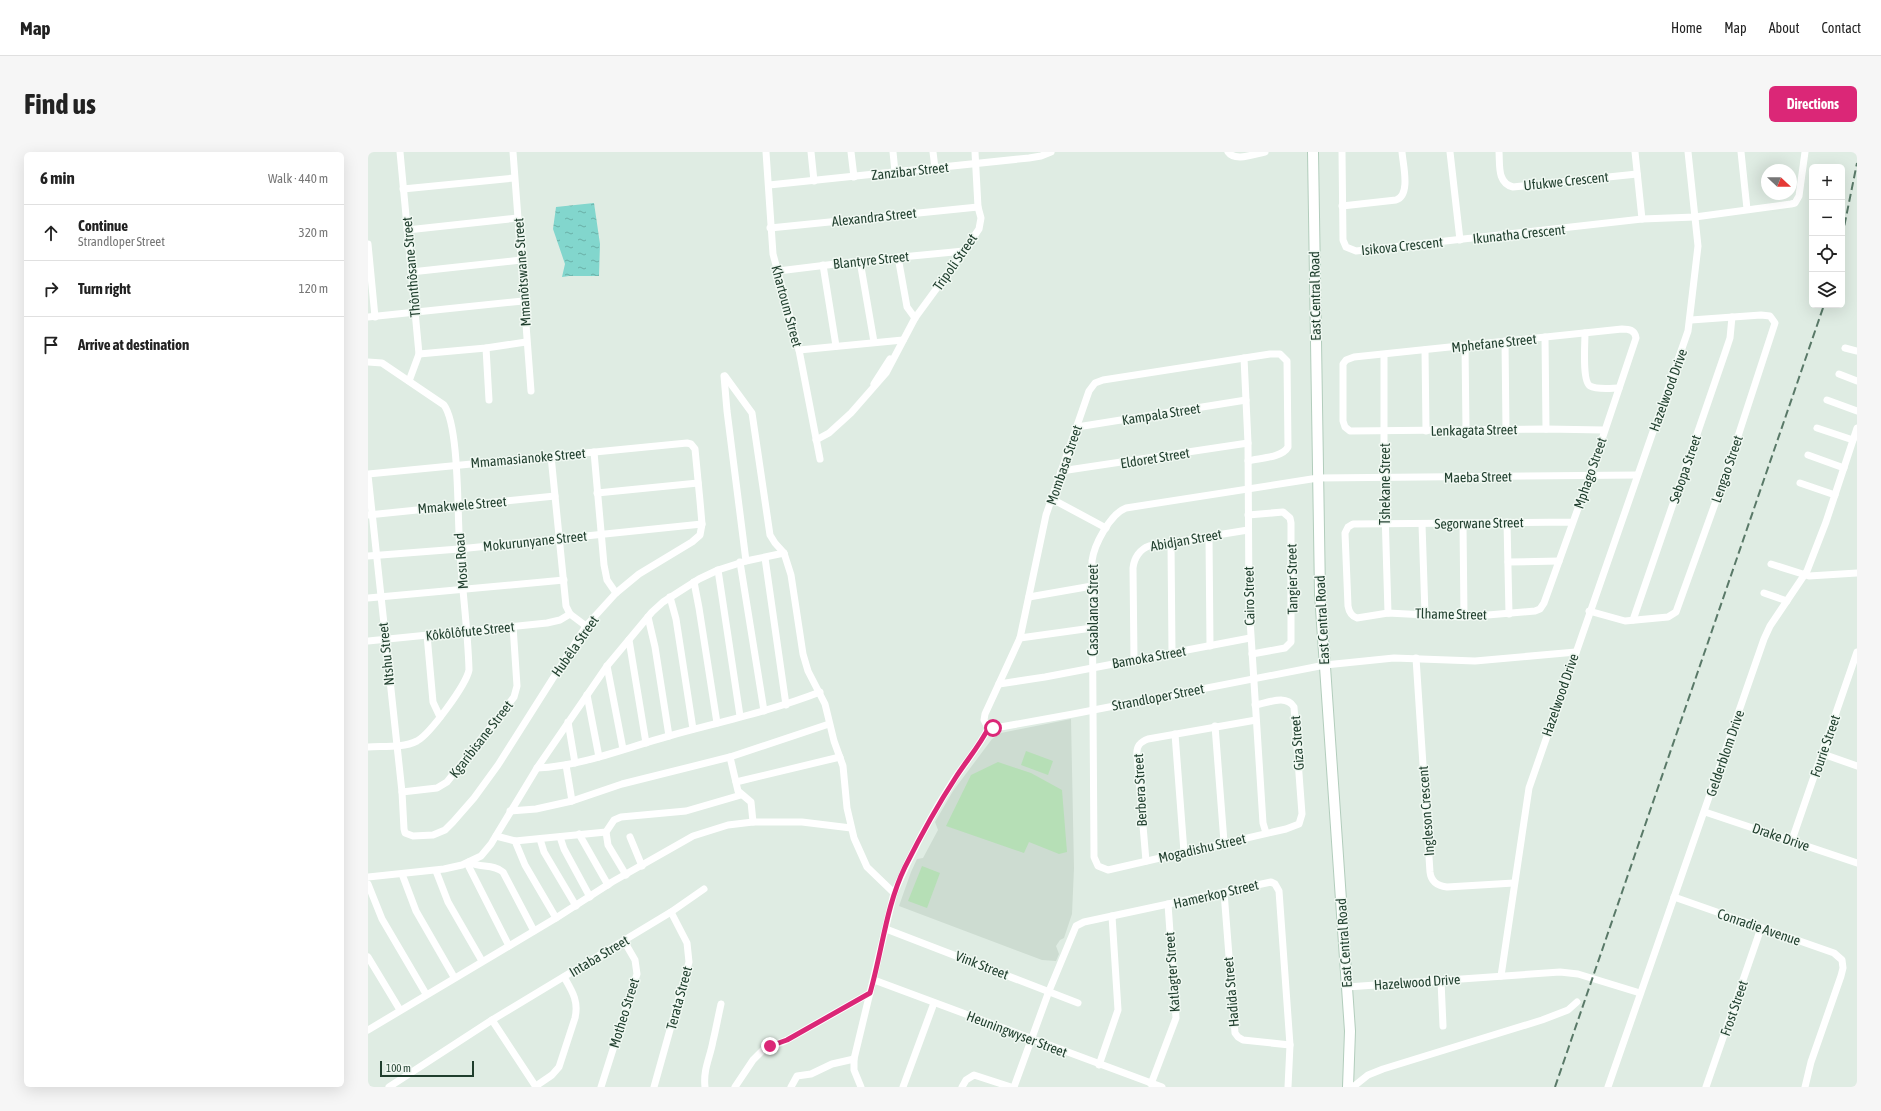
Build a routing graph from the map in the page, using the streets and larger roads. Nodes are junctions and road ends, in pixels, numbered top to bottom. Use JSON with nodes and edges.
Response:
{"nodes":[{"id":1,"x":400,"y":152,"type":"edge"},
{"id":2,"x":512,"y":152,"type":"edge"},
{"id":3,"x":766,"y":152,"type":"edge"},
{"id":4,"x":811,"y":152,"type":"edge"},
{"id":5,"x":851,"y":152,"type":"edge"},
{"id":6,"x":893,"y":152,"type":"edge"},
{"id":7,"x":933,"y":152,"type":"edge"},
{"id":8,"x":975,"y":152,"type":"edge"},
{"id":9,"x":1051,"y":152,"type":"edge"},
{"id":10,"x":1228,"y":152,"type":"edge"},
{"id":11,"x":1265,"y":152,"type":"edge"},
{"id":12,"x":1313,"y":152,"type":"edge"},
{"id":13,"x":1342,"y":152,"type":"edge"},
{"id":14,"x":1402,"y":152,"type":"edge"},
{"id":15,"x":1450,"y":152,"type":"edge"},
{"id":16,"x":1499,"y":152,"type":"edge"},
{"id":17,"x":1635,"y":152,"type":"edge"},
{"id":18,"x":1688,"y":152,"type":"edge"},
{"id":19,"x":1741,"y":152,"type":"edge"},
{"id":20,"x":1805,"y":152,"type":"edge"},
{"id":21,"x":1017,"y":155,"type":"edge"},
{"id":22,"x":977,"y":163,"type":"junction"},
{"id":23,"x":935,"y":168,"type":"junction"},
{"id":24,"x":895,"y":172,"type":"junction"},
{"id":25,"x":1637,"y":174,"type":"junction"},
{"id":26,"x":854,"y":177,"type":"junction"},
{"id":27,"x":514,"y":178,"type":"junction"},
{"id":28,"x":814,"y":181,"type":"junction"},
{"id":29,"x":769,"y":185,"type":"junction"},
{"id":30,"x":404,"y":189,"type":"junction"},
{"id":31,"x":1342,"y":206,"type":"junction"},
{"id":32,"x":978,"y":207,"type":"junction"},
{"id":33,"x":1747,"y":209,"type":"junction"},
{"id":34,"x":1695,"y":217,"type":"junction"},
{"id":35,"x":518,"y":218,"type":"junction"},
{"id":36,"x":1642,"y":219,"type":"junction"},
{"id":37,"x":770,"y":228,"type":"junction"},
{"id":38,"x":407,"y":230,"type":"junction"},
{"id":39,"x":1460,"y":240,"type":"junction"},
{"id":40,"x":368,"y":244,"type":"edge"},
{"id":41,"x":964,"y":251,"type":"junction"},
{"id":42,"x":898,"y":257,"type":"junction"},
{"id":43,"x":521,"y":260,"type":"junction"},
{"id":44,"x":860,"y":261,"type":"junction"},
{"id":45,"x":823,"y":265,"type":"junction"},
{"id":46,"x":778,"y":271,"type":"junction"},
{"id":47,"x":411,"y":272,"type":"junction"},
{"id":48,"x":523,"y":301,"type":"junction"},
{"id":49,"x":415,"y":313,"type":"junction"},
{"id":50,"x":372,"y":317,"type":"edge"},
{"id":51,"x":1732,"y":317,"type":"junction"},
{"id":52,"x":915,"y":318,"type":"junction"},
{"id":53,"x":1691,"y":320,"type":"junction"},
{"id":54,"x":1585,"y":333,"type":"junction"},
{"id":55,"x":1545,"y":338,"type":"junction"},
{"id":56,"x":903,"y":340,"type":"junction"},
{"id":57,"x":1504,"y":341,"type":"junction"},
{"id":58,"x":526,"y":342,"type":"junction"},
{"id":59,"x":874,"y":342,"type":"junction"},
{"id":60,"x":1635,"y":344,"type":"joint"},
{"id":61,"x":836,"y":346,"type":"junction"},
{"id":62,"x":1465,"y":346,"type":"junction"},
{"id":63,"x":486,"y":348,"type":"junction"},
{"id":64,"x":1846,"y":348,"type":"dead end"},
{"id":65,"x":799,"y":350,"type":"junction"},
{"id":66,"x":1425,"y":350,"type":"junction"},
{"id":67,"x":1857,"y":351,"type":"edge"},
{"id":68,"x":419,"y":354,"type":"junction"},
{"id":69,"x":1384,"y":355,"type":"junction"},
{"id":70,"x":1244,"y":358,"type":"junction"},
{"id":71,"x":368,"y":362,"type":"edge"},
{"id":72,"x":1839,"y":374,"type":"dead end"},
{"id":73,"x":1857,"y":380,"type":"edge"},
{"id":74,"x":409,"y":381,"type":"junction"},
{"id":75,"x":1619,"y":388,"type":"junction"},
{"id":76,"x":531,"y":391,"type":"dead end"},
{"id":77,"x":489,"y":400,"type":"dead end"},
{"id":78,"x":1246,"y":400,"type":"junction"},
{"id":79,"x":1827,"y":400,"type":"dead end"},
{"id":80,"x":1857,"y":411,"type":"edge"},
{"id":81,"x":1076,"y":427,"type":"junction"},
{"id":82,"x":1345,"y":428,"type":"joint"},
{"id":83,"x":1817,"y":428,"type":"dead end"},
{"id":84,"x":1857,"y":428,"type":"edge"},
{"id":85,"x":1546,"y":429,"type":"junction"},
{"id":86,"x":1466,"y":430,"type":"junction"},
{"id":87,"x":1506,"y":430,"type":"junction"},
{"id":88,"x":1604,"y":430,"type":"junction"},
{"id":89,"x":1426,"y":431,"type":"junction"},
{"id":90,"x":1386,"y":432,"type":"junction"},
{"id":91,"x":816,"y":440,"type":"junction"},
{"id":92,"x":1853,"y":440,"type":"junction"},
{"id":93,"x":1248,"y":443,"type":"junction"},
{"id":94,"x":594,"y":452,"type":"junction"},
{"id":95,"x":551,"y":456,"type":"junction"},
{"id":96,"x":1808,"y":456,"type":"dead end"},
{"id":97,"x":820,"y":459,"type":"dead end"},
{"id":98,"x":1248,"y":460,"type":"junction"},
{"id":99,"x":455,"y":465,"type":"junction"},
{"id":100,"x":1844,"y":468,"type":"junction"},
{"id":101,"x":1061,"y":471,"type":"junction"},
{"id":102,"x":368,"y":474,"type":"edge"},
{"id":103,"x":1590,"y":475,"type":"junction"},
{"id":104,"x":1637,"y":475,"type":"junction"},
{"id":105,"x":1318,"y":478,"type":"junction"},
{"id":106,"x":1384,"y":478,"type":"junction"},
{"id":107,"x":698,"y":483,"type":"junction"},
{"id":108,"x":1800,"y":483,"type":"dead end"},
{"id":109,"x":1248,"y":489,"type":"junction"},
{"id":110,"x":597,"y":493,"type":"junction"},
{"id":111,"x":1835,"y":495,"type":"junction"},
{"id":112,"x":555,"y":496,"type":"junction"},
{"id":113,"x":1052,"y":499,"type":"junction"},
{"id":114,"x":458,"y":505,"type":"junction"},
{"id":115,"x":370,"y":515,"type":"edge"},
{"id":116,"x":1248,"y":515,"type":"junction"},
{"id":117,"x":1507,"y":522,"type":"junction"},
{"id":118,"x":1573,"y":522,"type":"junction"},
{"id":119,"x":1385,"y":523,"type":"junction"},
{"id":120,"x":702,"y":524,"type":"junction"},
{"id":121,"x":1422,"y":524,"type":"junction"},
{"id":122,"x":1463,"y":524,"type":"junction"},
{"id":123,"x":1106,"y":528,"type":"junction"},
{"id":124,"x":1248,"y":530,"type":"junction"},
{"id":125,"x":601,"y":534,"type":"junction"},
{"id":126,"x":1209,"y":537,"type":"junction"},
{"id":127,"x":560,"y":538,"type":"junction"},
{"id":128,"x":1171,"y":543,"type":"junction"},
{"id":129,"x":459,"y":549,"type":"junction"},
{"id":130,"x":784,"y":553,"type":"junction"},
{"id":131,"x":368,"y":556,"type":"edge"},
{"id":132,"x":377,"y":556,"type":"junction"},
{"id":133,"x":765,"y":558,"type":"junction"},
{"id":134,"x":743,"y":561,"type":"junction"},
{"id":135,"x":1559,"y":561,"type":"junction"},
{"id":136,"x":1508,"y":562,"type":"junction"},
{"id":137,"x":1771,"y":564,"type":"dead end"},
{"id":138,"x":718,"y":570,"type":"junction"},
{"id":139,"x":1857,"y":573,"type":"edge"},
{"id":140,"x":1805,"y":576,"type":"junction"},
{"id":141,"x":564,"y":580,"type":"junction"},
{"id":142,"x":694,"y":582,"type":"junction"},
{"id":143,"x":1092,"y":586,"type":"junction"},
{"id":144,"x":463,"y":590,"type":"junction"},
{"id":145,"x":616,"y":593,"type":"junction"},
{"id":146,"x":1764,"y":593,"type":"dead end"},
{"id":147,"x":380,"y":597,"type":"junction"},
{"id":148,"x":670,"y":597,"type":"junction"},
{"id":149,"x":1029,"y":597,"type":"junction"},
{"id":150,"x":368,"y":598,"type":"edge"},
{"id":151,"x":1787,"y":602,"type":"junction"},
{"id":152,"x":1544,"y":603,"type":"joint"},
{"id":153,"x":1589,"y":611,"type":"junction"},
{"id":154,"x":1388,"y":613,"type":"junction"},
{"id":155,"x":570,"y":614,"type":"junction"},
{"id":156,"x":1425,"y":614,"type":"junction"},
{"id":157,"x":1509,"y":614,"type":"junction"},
{"id":158,"x":648,"y":616,"type":"junction"},
{"id":159,"x":1355,"y":617,"type":"joint"},
{"id":160,"x":1464,"y":617,"type":"junction"},
{"id":161,"x":1633,"y":620,"type":"junction"},
{"id":162,"x":513,"y":626,"type":"junction"},
{"id":163,"x":586,"y":626,"type":"junction"},
{"id":164,"x":1092,"y":628,"type":"junction"},
{"id":165,"x":466,"y":631,"type":"junction"},
{"id":166,"x":427,"y":635,"type":"junction"},
{"id":167,"x":385,"y":638,"type":"junction"},
{"id":168,"x":1020,"y":638,"type":"junction"},
{"id":169,"x":1250,"y":638,"type":"junction"},
{"id":170,"x":368,"y":640,"type":"edge"},
{"id":171,"x":629,"y":640,"type":"junction"},
{"id":172,"x":1210,"y":646,"type":"junction"},
{"id":173,"x":1576,"y":652,"type":"junction"},
{"id":174,"x":1857,"y":652,"type":"edge"},
{"id":175,"x":1172,"y":653,"type":"junction"},
{"id":176,"x":1252,"y":654,"type":"junction"},
{"id":177,"x":1416,"y":658,"type":"junction"},
{"id":178,"x":1134,"y":660,"type":"junction"},
{"id":179,"x":1325,"y":665,"type":"junction"},
{"id":180,"x":607,"y":666,"type":"junction"},
{"id":181,"x":1093,"y":668,"type":"junction"},
{"id":182,"x":1253,"y":679,"type":"junction"},
{"id":183,"x":999,"y":684,"type":"junction"},
{"id":184,"x":820,"y":692,"type":"junction"},
{"id":185,"x":587,"y":695,"type":"junction"},
{"id":186,"x":786,"y":705,"type":"junction"},
{"id":187,"x":1255,"y":705,"type":"junction"},
{"id":188,"x":1093,"y":710,"type":"junction"},
{"id":189,"x":764,"y":711,"type":"junction"},
{"id":190,"x":740,"y":716,"type":"junction"},
{"id":191,"x":440,"y":717,"type":"junction"},
{"id":192,"x":1256,"y":720,"type":"junction"},
{"id":193,"x":568,"y":722,"type":"junction"},
{"id":194,"x":717,"y":723,"type":"junction"},
{"id":195,"x":829,"y":724,"type":"junction"},
{"id":196,"x":1215,"y":726,"type":"junction"},
{"id":197,"x":990,"y":727,"type":"junction"},
{"id":198,"x":693,"y":729,"type":"junction"},
{"id":199,"x":1175,"y":734,"type":"junction"},
{"id":200,"x":669,"y":736,"type":"junction"},
{"id":201,"x":646,"y":743,"type":"junction"},
{"id":202,"x":396,"y":745,"type":"junction"},
{"id":203,"x":368,"y":747,"type":"edge"},
{"id":204,"x":623,"y":749,"type":"junction"},
{"id":205,"x":1823,"y":754,"type":"junction"},
{"id":206,"x":599,"y":757,"type":"junction"},
{"id":207,"x":730,"y":757,"type":"junction"},
{"id":208,"x":840,"y":757,"type":"junction"},
{"id":209,"x":575,"y":763,"type":"junction"},
{"id":210,"x":566,"y":765,"type":"junction"},
{"id":211,"x":1857,"y":766,"type":"edge"},
{"id":212,"x":537,"y":768,"type":"junction"},
{"id":213,"x":736,"y":782,"type":"junction"},
{"id":214,"x":402,"y":792,"type":"junction"},
{"id":215,"x":741,"y":795,"type":"junction"},
{"id":216,"x":572,"y":801,"type":"junction"},
{"id":217,"x":510,"y":811,"type":"junction"},
{"id":218,"x":1706,"y":812,"type":"junction"},
{"id":219,"x":1301,"y":821,"type":"joint"},
{"id":220,"x":753,"y":822,"type":"junction"},
{"id":221,"x":851,"y":828,"type":"junction"},
{"id":222,"x":606,"y":832,"type":"junction"},
{"id":223,"x":405,"y":833,"type":"joint"},
{"id":224,"x":1266,"y":833,"type":"junction"},
{"id":225,"x":579,"y":834,"type":"junction"},
{"id":226,"x":496,"y":836,"type":"junction"},
{"id":227,"x":560,"y":837,"type":"junction"},
{"id":228,"x":630,"y":837,"type":"dead end"},
{"id":229,"x":540,"y":840,"type":"junction"},
{"id":230,"x":1792,"y":840,"type":"junction"},
{"id":231,"x":515,"y":841,"type":"junction"},
{"id":232,"x":1224,"y":842,"type":"junction"},
{"id":233,"x":1184,"y":852,"type":"junction"},
{"id":234,"x":1146,"y":861,"type":"junction"},
{"id":235,"x":468,"y":862,"type":"junction"},
{"id":236,"x":1857,"y":863,"type":"edge"},
{"id":237,"x":642,"y":866,"type":"junction"},
{"id":238,"x":1102,"y":869,"type":"joint"},
{"id":239,"x":436,"y":871,"type":"junction"},
{"id":240,"x":402,"y":874,"type":"junction"},
{"id":241,"x":626,"y":875,"type":"junction"},
{"id":242,"x":368,"y":877,"type":"edge"},
{"id":243,"x":1514,"y":883,"type":"junction"},
{"id":244,"x":368,"y":884,"type":"edge"},
{"id":245,"x":608,"y":885,"type":"junction"},
{"id":246,"x":704,"y":889,"type":"dead end"},
{"id":247,"x":1224,"y":892,"type":"junction"},
{"id":248,"x":894,"y":893,"type":"junction"},
{"id":249,"x":590,"y":896,"type":"junction"},
{"id":250,"x":1674,"y":897,"type":"junction"},
{"id":251,"x":1168,"y":904,"type":"junction"},
{"id":252,"x":576,"y":906,"type":"junction"},
{"id":253,"x":671,"y":912,"type":"junction"},
{"id":254,"x":1112,"y":916,"type":"junction"},
{"id":255,"x":556,"y":918,"type":"junction"},
{"id":256,"x":1761,"y":928,"type":"junction"},
{"id":257,"x":886,"y":929,"type":"junction"},
{"id":258,"x":534,"y":931,"type":"junction"},
{"id":259,"x":624,"y":941,"type":"junction"},
{"id":260,"x":508,"y":946,"type":"junction"},
{"id":261,"x":368,"y":957,"type":"edge"},
{"id":262,"x":482,"y":961,"type":"junction"},
{"id":263,"x":1501,"y":976,"type":"junction"},
{"id":264,"x":454,"y":977,"type":"junction"},
{"id":265,"x":564,"y":977,"type":"junction"},
{"id":266,"x":874,"y":980,"type":"junction"},
{"id":267,"x":1442,"y":981,"type":"junction"},
{"id":268,"x":1347,"y":987,"type":"junction"},
{"id":269,"x":1049,"y":991,"type":"junction"},
{"id":270,"x":870,"y":993,"type":"junction"},
{"id":271,"x":426,"y":994,"type":"junction"},
{"id":272,"x":1640,"y":994,"type":"junction"},
{"id":273,"x":1078,"y":1002,"type":"dead end"},
{"id":274,"x":1577,"y":1002,"type":"dead end"},
{"id":275,"x":934,"y":1003,"type":"junction"},
{"id":276,"x":721,"y":1004,"type":"dead end"},
{"id":277,"x":400,"y":1010,"type":"junction"},
{"id":278,"x":492,"y":1020,"type":"junction"},
{"id":279,"x":1444,"y":1026,"type":"dead end"},
{"id":280,"x":369,"y":1027,"type":"edge"},
{"id":281,"x":1032,"y":1040,"type":"junction"},
{"id":282,"x":1290,"y":1045,"type":"junction"},
{"id":283,"x":854,"y":1059,"type":"junction"},
{"id":284,"x":1099,"y":1065,"type":"junction"},
{"id":285,"x":1151,"y":1084,"type":"junction"},
{"id":286,"x":389,"y":1087,"type":"edge"},
{"id":287,"x":536,"y":1087,"type":"edge"},
{"id":288,"x":602,"y":1087,"type":"edge"},
{"id":289,"x":654,"y":1087,"type":"edge"},
{"id":290,"x":705,"y":1087,"type":"edge"},
{"id":291,"x":735,"y":1087,"type":"edge"},
{"id":292,"x":791,"y":1087,"type":"edge"},
{"id":293,"x":861,"y":1087,"type":"edge"},
{"id":294,"x":903,"y":1087,"type":"edge"},
{"id":295,"x":962,"y":1087,"type":"edge"},
{"id":296,"x":1011,"y":1087,"type":"edge"},
{"id":297,"x":1014,"y":1087,"type":"edge"},
{"id":298,"x":1162,"y":1087,"type":"edge"},
{"id":299,"x":1288,"y":1087,"type":"edge"},
{"id":300,"x":1348,"y":1087,"type":"edge"},
{"id":301,"x":1353,"y":1087,"type":"edge"},
{"id":302,"x":1608,"y":1087,"type":"edge"},
{"id":303,"x":1706,"y":1087,"type":"edge"},
{"id":304,"x":1805,"y":1087,"type":"edge"}],
"edges":[{"from":1,"to":30,"type":"street","name":"Thônthôsane Street"},
{"from":2,"to":27,"type":"street","name":"Mmanôtswane Street"},
{"from":3,"to":29,"type":"street","name":"Khartoum Street"},
{"from":4,"to":28,"type":"street"},
{"from":5,"to":26,"type":"street"},
{"from":6,"to":24,"type":"street"},
{"from":7,"to":23,"type":"street"},
{"from":8,"to":22,"type":"street","name":"Tripoli Street"},
{"from":9,"to":21,"type":"street","name":"Zanzibar Street"},
{"from":10,"to":11,"type":"street"},
{"from":12,"to":105,"type":"street","name":"East Central Road"},
{"from":13,"to":31,"type":"street","name":"Isikova Crescent"},
{"from":14,"to":31,"type":"street"},
{"from":15,"to":39,"type":"street","name":"Ikunatha Crescent"},
{"from":16,"to":25,"type":"street","name":"Ufukwe Crescent"},
{"from":17,"to":25,"type":"street"},
{"from":18,"to":34,"type":"street","name":"Hazelwood Drive"},
{"from":19,"to":33,"type":"street"},
{"from":20,"to":33,"type":"street","name":"Ikunatha Crescent"},
{"from":21,"to":22,"type":"street","name":"Zanzibar Street"},
{"from":22,"to":23,"type":"street","name":"Zanzibar Street"},
{"from":22,"to":32,"type":"street","name":"Tripoli Street"},
{"from":23,"to":24,"type":"street","name":"Zanzibar Street"},
{"from":24,"to":26,"type":"street","name":"Zanzibar Street"},
{"from":25,"to":36,"type":"street"},
{"from":26,"to":28,"type":"street","name":"Zanzibar Street"},
{"from":27,"to":30,"type":"street"},
{"from":27,"to":35,"type":"street","name":"Mmanôtswane Street"},
{"from":28,"to":29,"type":"street","name":"Zanzibar Street"},
{"from":29,"to":37,"type":"street","name":"Khartoum Street"},
{"from":30,"to":38,"type":"street","name":"Thônthôsane Street"},
{"from":31,"to":39,"type":"street","name":"Isikova Crescent"},
{"from":32,"to":37,"type":"street","name":"Alexandra Street"},
{"from":32,"to":41,"type":"street","name":"Tripoli Street"},
{"from":33,"to":34,"type":"street","name":"Ikunatha Crescent"},
{"from":34,"to":36,"type":"street","name":"Ikunatha Crescent"},
{"from":34,"to":53,"type":"street","name":"Hazelwood Drive"},
{"from":35,"to":38,"type":"street"},
{"from":35,"to":43,"type":"street","name":"Mmanôtswane Street"},
{"from":36,"to":39,"type":"street","name":"Ikunatha Crescent"},
{"from":37,"to":46,"type":"street","name":"Khartoum Street"},
{"from":38,"to":47,"type":"street","name":"Thônthôsane Street"},
{"from":40,"to":50,"type":"street"},
{"from":41,"to":42,"type":"street","name":"Blantyre Street"},
{"from":41,"to":52,"type":"street","name":"Tripoli Street"},
{"from":42,"to":44,"type":"street","name":"Blantyre Street"},
{"from":42,"to":52,"type":"street"},
{"from":43,"to":47,"type":"street"},
{"from":43,"to":48,"type":"street","name":"Mmanôtswane Street"},
{"from":44,"to":45,"type":"street","name":"Blantyre Street"},
{"from":44,"to":59,"type":"street"},
{"from":45,"to":46,"type":"street","name":"Blantyre Street"},
{"from":45,"to":61,"type":"street"},
{"from":46,"to":65,"type":"street","name":"Khartoum Street"},
{"from":47,"to":49,"type":"street","name":"Thônthôsane Street"},
{"from":48,"to":49,"type":"street"},
{"from":48,"to":58,"type":"street","name":"Mmanôtswane Street"},
{"from":49,"to":50,"type":"street"},
{"from":49,"to":68,"type":"street","name":"Thônthôsane Street"},
{"from":51,"to":53,"type":"street","name":"Lengao Street"},
{"from":51,"to":161,"type":"street","name":"Sebopa Street"},
{"from":51,"to":161,"type":"street","name":"Lengao Street"},
{"from":52,"to":56,"type":"street","name":"Tripoli Street"},
{"from":53,"to":104,"type":"street","name":"Hazelwood Drive"},
{"from":54,"to":55,"type":"street","name":"Mphefane Street"},
{"from":54,"to":60,"type":"street","name":"Mphefane Street"},
{"from":54,"to":75,"type":"street"},
{"from":55,"to":57,"type":"street","name":"Mphefane Street"},
{"from":55,"to":85,"type":"street"},
{"from":56,"to":59,"type":"street"},
{"from":56,"to":91,"type":"street","name":"Tripoli Street"},
{"from":57,"to":62,"type":"street","name":"Mphefane Street"},
{"from":57,"to":87,"type":"street"},
{"from":58,"to":63,"type":"street"},
{"from":58,"to":76,"type":"street","name":"Mmanôtswane Street"},
{"from":59,"to":61,"type":"street"},
{"from":60,"to":75,"type":"street","name":"Mphago Street"},
{"from":61,"to":65,"type":"street"},
{"from":62,"to":66,"type":"street","name":"Mphefane Street"},
{"from":62,"to":86,"type":"street"},
{"from":63,"to":68,"type":"street"},
{"from":63,"to":77,"type":"street"},
{"from":64,"to":67,"type":"street"},
{"from":65,"to":91,"type":"street","name":"Khartoum Street"},
{"from":66,"to":69,"type":"street","name":"Mphefane Street"},
{"from":66,"to":89,"type":"street"},
{"from":68,"to":74,"type":"street","name":"Thônthôsane Street"},
{"from":69,"to":82,"type":"street","name":"Mphefane Street"},
{"from":69,"to":90,"type":"street","name":"Tshekane Street"},
{"from":70,"to":78,"type":"street","name":"Cairo Street"},
{"from":70,"to":81,"type":"street","name":"Mombasa Street"},
{"from":70,"to":98,"type":"street","name":"Mombasa Street"},
{"from":71,"to":74,"type":"street","name":"Mosu Road"},
{"from":72,"to":73,"type":"street"},
{"from":74,"to":99,"type":"street","name":"Mosu Road"},
{"from":75,"to":88,"type":"street","name":"Mphago Street"},
{"from":78,"to":81,"type":"street","name":"Kampala Street"},
{"from":78,"to":93,"type":"street","name":"Cairo Street"},
{"from":79,"to":80,"type":"street"},
{"from":81,"to":101,"type":"street","name":"Mombasa Street"},
{"from":82,"to":90,"type":"street","name":"Lenkagata Street"},
{"from":83,"to":92,"type":"street"},
{"from":84,"to":92,"type":"street","name":"Gelderblom Drive"},
{"from":85,"to":87,"type":"street","name":"Lenkagata Street"},
{"from":85,"to":88,"type":"street","name":"Lenkagata Street"},
{"from":86,"to":87,"type":"street","name":"Lenkagata Street"},
{"from":86,"to":89,"type":"street","name":"Lenkagata Street"},
{"from":88,"to":103,"type":"street","name":"Mphago Street"},
{"from":89,"to":90,"type":"street","name":"Lenkagata Street"},
{"from":90,"to":106,"type":"street","name":"Tshekane Street"},
{"from":91,"to":97,"type":"street","name":"Khartoum Street"},
{"from":92,"to":100,"type":"street","name":"Gelderblom Drive"},
{"from":93,"to":98,"type":"street","name":"Cairo Street"},
{"from":93,"to":101,"type":"street","name":"Eldoret Street"},
{"from":94,"to":95,"type":"street","name":"Mmamasianoke Street"},
{"from":94,"to":107,"type":"street","name":"Mmamasianoke Street"},
{"from":94,"to":110,"type":"street"},
{"from":95,"to":99,"type":"street","name":"Mmamasianoke Street"},
{"from":95,"to":112,"type":"street"},
{"from":96,"to":100,"type":"street"},
{"from":98,"to":109,"type":"street","name":"Cairo Street"},
{"from":99,"to":102,"type":"street","name":"Mmamasianoke Street"},
{"from":99,"to":114,"type":"street","name":"Mosu Road"},
{"from":100,"to":111,"type":"street","name":"Gelderblom Drive"},
{"from":101,"to":113,"type":"street","name":"Mombasa Street"},
{"from":102,"to":115,"type":"street","name":"Ntshu Street"},
{"from":103,"to":104,"type":"street","name":"Maeba Street"},
{"from":103,"to":106,"type":"street","name":"Maeba Street"},
{"from":103,"to":118,"type":"street","name":"Mphago Street"},
{"from":104,"to":153,"type":"street","name":"Hazelwood Drive"},
{"from":105,"to":106,"type":"street","name":"Maeba Street"},
{"from":105,"to":109,"type":"street","name":"Casablanca Street"},
{"from":105,"to":179,"type":"street","name":"East Central Road"},
{"from":106,"to":119,"type":"street","name":"Tshekane Street"},
{"from":107,"to":110,"type":"street"},
{"from":107,"to":120,"type":"street"},
{"from":108,"to":111,"type":"street"},
{"from":109,"to":116,"type":"street","name":"Cairo Street"},
{"from":109,"to":123,"type":"street","name":"Casablanca Street"},
{"from":110,"to":125,"type":"street"},
{"from":111,"to":140,"type":"street","name":"Gelderblom Drive"},
{"from":112,"to":114,"type":"street","name":"Mmakwele Street"},
{"from":112,"to":127,"type":"street"},
{"from":113,"to":123,"type":"street"},
{"from":113,"to":149,"type":"street","name":"Mombasa Street"},
{"from":114,"to":115,"type":"street","name":"Mmakwele Street"},
{"from":114,"to":129,"type":"street","name":"Mosu Road"},
{"from":115,"to":132,"type":"street","name":"Ntshu Street"},
{"from":116,"to":124,"type":"street","name":"Cairo Street"},
{"from":116,"to":176,"type":"street","name":"Tangier Street"},
{"from":117,"to":118,"type":"street","name":"Segorwane Street"},
{"from":117,"to":122,"type":"street","name":"Segorwane Street"},
{"from":117,"to":136,"type":"street"},
{"from":118,"to":135,"type":"street","name":"Mphago Street"},
{"from":119,"to":121,"type":"street","name":"Segorwane Street"},
{"from":119,"to":154,"type":"street","name":"Tshekane Street"},
{"from":119,"to":159,"type":"street","name":"Segorwane Street"},
{"from":120,"to":125,"type":"street","name":"Mokurunyane Street"},
{"from":120,"to":145,"type":"street","name":"Hubêla Street"},
{"from":121,"to":122,"type":"street","name":"Segorwane Street"},
{"from":121,"to":156,"type":"street"},
{"from":122,"to":160,"type":"street"},
{"from":123,"to":143,"type":"street","name":"Casablanca Street"},
{"from":124,"to":126,"type":"street","name":"Abidjan Street"},
{"from":124,"to":169,"type":"street","name":"Cairo Street"},
{"from":125,"to":127,"type":"street","name":"Mokurunyane Street"},
{"from":125,"to":145,"type":"street"},
{"from":126,"to":128,"type":"street","name":"Abidjan Street"},
{"from":126,"to":172,"type":"street"},
{"from":127,"to":129,"type":"street","name":"Mokurunyane Street"},
{"from":127,"to":141,"type":"street"},
{"from":128,"to":175,"type":"street"},
{"from":128,"to":178,"type":"street","name":"Abidjan Street"},
{"from":129,"to":132,"type":"street","name":"Mokurunyane Street"},
{"from":129,"to":144,"type":"street","name":"Mosu Road"},
{"from":130,"to":133,"type":"street"},
{"from":130,"to":134,"type":"street"},
{"from":130,"to":184,"type":"street"},
{"from":131,"to":132,"type":"street","name":"Mokurunyane Street"},
{"from":132,"to":147,"type":"street","name":"Ntshu Street"},
{"from":133,"to":134,"type":"street"},
{"from":133,"to":186,"type":"street"},
{"from":134,"to":138,"type":"street"},
{"from":134,"to":189,"type":"street"},
{"from":135,"to":136,"type":"street"},
{"from":135,"to":152,"type":"street","name":"Mphago Street"},
{"from":136,"to":157,"type":"street"},
{"from":137,"to":140,"type":"street"},
{"from":138,"to":142,"type":"street"},
{"from":138,"to":190,"type":"street"},
{"from":139,"to":140,"type":"street"},
{"from":140,"to":151,"type":"street","name":"Gelderblom Drive"},
{"from":141,"to":144,"type":"street"},
{"from":141,"to":155,"type":"street"},
{"from":142,"to":148,"type":"street"},
{"from":142,"to":194,"type":"street"},
{"from":143,"to":149,"type":"street"},
{"from":143,"to":164,"type":"street","name":"Casablanca Street"},
{"from":144,"to":147,"type":"street"},
{"from":144,"to":165,"type":"street","name":"Mosu Road"},
{"from":145,"to":163,"type":"street","name":"Hubêla Street"},
{"from":146,"to":151,"type":"street"},
{"from":147,"to":150,"type":"street"},
{"from":147,"to":167,"type":"street","name":"Ntshu Street"},
{"from":148,"to":158,"type":"street"},
{"from":148,"to":198,"type":"street"},
{"from":149,"to":168,"type":"street","name":"Mombasa Street"},
{"from":151,"to":218,"type":"street","name":"Gelderblom Drive"},
{"from":152,"to":157,"type":"street","name":"Tlhame Street"},
{"from":153,"to":161,"type":"street","name":"Lengao Street"},
{"from":153,"to":173,"type":"street","name":"Hazelwood Drive"},
{"from":154,"to":156,"type":"street","name":"Tlhame Street"},
{"from":154,"to":159,"type":"street","name":"Tlhame Street"},
{"from":155,"to":162,"type":"street","name":"Kôkôlôfute Street"},
{"from":155,"to":163,"type":"street"},
{"from":156,"to":160,"type":"street","name":"Tlhame Street"},
{"from":157,"to":160,"type":"street","name":"Tlhame Street"},
{"from":158,"to":171,"type":"street"},
{"from":158,"to":200,"type":"street"},
{"from":162,"to":165,"type":"street","name":"Kôkôlôfute Street"},
{"from":162,"to":214,"type":"street","name":"Kgaribisane Street"},
{"from":163,"to":223,"type":"street","name":"Hubêla Street"},
{"from":164,"to":168,"type":"street"},
{"from":164,"to":181,"type":"street","name":"Casablanca Street"},
{"from":165,"to":166,"type":"street","name":"Kôkôlôfute Street"},
{"from":165,"to":191,"type":"street","name":"Mosu Road"},
{"from":166,"to":167,"type":"street","name":"Kôkôlôfute Street"},
{"from":166,"to":191,"type":"street"},
{"from":167,"to":170,"type":"street","name":"Kôkôlôfute Street"},
{"from":167,"to":202,"type":"street","name":"Ntshu Street"},
{"from":168,"to":183,"type":"street","name":"Mombasa Street"},
{"from":169,"to":172,"type":"street","name":"Bamoka Street"},
{"from":169,"to":176,"type":"street","name":"Cairo Street"},
{"from":171,"to":180,"type":"street"},
{"from":171,"to":201,"type":"street"},
{"from":172,"to":175,"type":"street","name":"Bamoka Street"},
{"from":173,"to":177,"type":"street"},
{"from":173,"to":243,"type":"street","name":"Hazelwood Drive"},
{"from":174,"to":205,"type":"street","name":"Fourie Street"},
{"from":175,"to":178,"type":"street","name":"Bamoka Street"},
{"from":176,"to":182,"type":"street","name":"Cairo Street"},
{"from":177,"to":179,"type":"street"},
{"from":177,"to":243,"type":"street","name":"Ingleson Crescent"},
{"from":178,"to":181,"type":"street","name":"Bamoka Street"},
{"from":179,"to":182,"type":"street","name":"Strandloper Street"},
{"from":179,"to":268,"type":"street","name":"East Central Road"},
{"from":180,"to":185,"type":"street"},
{"from":180,"to":204,"type":"street"},
{"from":181,"to":183,"type":"street","name":"Bamoka Street"},
{"from":181,"to":188,"type":"street","name":"Casablanca Street"},
{"from":182,"to":187,"type":"street","name":"Cairo Street"},
{"from":182,"to":188,"type":"street","name":"Strandloper Street"},
{"from":183,"to":197,"type":"street","name":"Mombasa Street"},
{"from":184,"to":186,"type":"street"},
{"from":184,"to":195,"type":"street"},
{"from":185,"to":193,"type":"street"},
{"from":185,"to":206,"type":"street"},
{"from":186,"to":189,"type":"street"},
{"from":187,"to":192,"type":"street","name":"Cairo Street"},
{"from":187,"to":219,"type":"street","name":"Giza Street"},
{"from":188,"to":197,"type":"street","name":"Strandloper Street"},
{"from":188,"to":238,"type":"street","name":"Casablanca Street"},
{"from":189,"to":190,"type":"street"},
{"from":190,"to":194,"type":"street"},
{"from":191,"to":202,"type":"street","name":"Mosu Road"},
{"from":192,"to":196,"type":"street","name":"Berbera Street"},
{"from":192,"to":224,"type":"street","name":"Cairo Street"},
{"from":193,"to":209,"type":"street"},
{"from":193,"to":212,"type":"street"},
{"from":194,"to":198,"type":"street"},
{"from":195,"to":207,"type":"street"},
{"from":195,"to":208,"type":"street"},
{"from":196,"to":199,"type":"street","name":"Berbera Street"},
{"from":196,"to":232,"type":"street"},
{"from":197,"to":248,"type":"street"},
{"from":198,"to":200,"type":"street"},
{"from":199,"to":233,"type":"street"},
{"from":199,"to":234,"type":"street","name":"Berbera Street"},
{"from":200,"to":201,"type":"street"},
{"from":201,"to":204,"type":"street"},
{"from":202,"to":203,"type":"street","name":"Mosu Road"},
{"from":202,"to":214,"type":"street","name":"Ntshu Street"},
{"from":204,"to":206,"type":"street"},
{"from":205,"to":211,"type":"street"},
{"from":205,"to":230,"type":"street","name":"Fourie Street"},
{"from":206,"to":209,"type":"street"},
{"from":207,"to":213,"type":"street"},
{"from":207,"to":216,"type":"street"},
{"from":208,"to":213,"type":"street"},
{"from":208,"to":221,"type":"street"},
{"from":209,"to":210,"type":"street"},
{"from":210,"to":212,"type":"street"},
{"from":210,"to":216,"type":"street"},
{"from":212,"to":217,"type":"street"},
{"from":213,"to":215,"type":"street"},
{"from":214,"to":223,"type":"street","name":"Ntshu Street"},
{"from":215,"to":220,"type":"street"},
{"from":215,"to":222,"type":"street"},
{"from":216,"to":217,"type":"street"},
{"from":217,"to":226,"type":"street"},
{"from":218,"to":230,"type":"street","name":"Drake Drive"},
{"from":218,"to":250,"type":"street","name":"Gelderblom Drive"},
{"from":219,"to":224,"type":"street","name":"Mogadishu Street"},
{"from":220,"to":221,"type":"street"},
{"from":220,"to":237,"type":"street"},
{"from":221,"to":248,"type":"street"},
{"from":222,"to":225,"type":"street"},
{"from":222,"to":241,"type":"street"},
{"from":224,"to":232,"type":"street","name":"Mogadishu Street"},
{"from":225,"to":227,"type":"street"},
{"from":225,"to":245,"type":"street"},
{"from":226,"to":231,"type":"street"},
{"from":226,"to":235,"type":"street"},
{"from":227,"to":229,"type":"street"},
{"from":227,"to":249,"type":"street"},
{"from":228,"to":237,"type":"street"},
{"from":229,"to":231,"type":"street"},
{"from":229,"to":252,"type":"street"},
{"from":230,"to":236,"type":"street","name":"Drake Drive"},
{"from":231,"to":255,"type":"street"},
{"from":232,"to":233,"type":"street","name":"Mogadishu Street"},
{"from":233,"to":234,"type":"street","name":"Mogadishu Street"},
{"from":234,"to":238,"type":"street","name":"Mogadishu Street"},
{"from":235,"to":239,"type":"street"},
{"from":235,"to":258,"type":"street"},
{"from":235,"to":260,"type":"street"},
{"from":237,"to":241,"type":"street"},
{"from":239,"to":240,"type":"street"},
{"from":239,"to":262,"type":"street"},
{"from":240,"to":242,"type":"street"},
{"from":240,"to":264,"type":"street"},
{"from":241,"to":245,"type":"street"},
{"from":243,"to":263,"type":"street","name":"Hazelwood Drive"},
{"from":244,"to":271,"type":"street"},
{"from":245,"to":249,"type":"street"},
{"from":246,"to":253,"type":"street","name":"Intaba Street"},
{"from":247,"to":251,"type":"street","name":"Hamerkop Street"},
{"from":247,"to":282,"type":"street","name":"Hadida Street"},
{"from":247,"to":282,"type":"street","name":"Hamerkop Street"},
{"from":248,"to":257,"type":"street"},
{"from":249,"to":252,"type":"street"},
{"from":250,"to":256,"type":"street","name":"Conradie Avenue"},
{"from":250,"to":272,"type":"street","name":"Gelderblom Drive"},
{"from":251,"to":254,"type":"street","name":"Hamerkop Street"},
{"from":251,"to":285,"type":"street","name":"Katlagter Street"},
{"from":252,"to":255,"type":"street"},
{"from":253,"to":259,"type":"street","name":"Intaba Street"},
{"from":253,"to":289,"type":"street","name":"Terata Street"},
{"from":254,"to":269,"type":"street","name":"Hamerkop Street"},
{"from":254,"to":284,"type":"street"},
{"from":255,"to":258,"type":"street"},
{"from":256,"to":303,"type":"street","name":"Frost Street"},
{"from":256,"to":304,"type":"street","name":"Conradie Avenue"},
{"from":257,"to":266,"type":"street"},
{"from":257,"to":269,"type":"street","name":"Vink Street"},
{"from":258,"to":260,"type":"street"},
{"from":259,"to":265,"type":"street","name":"Intaba Street"},
{"from":259,"to":288,"type":"street","name":"Motheo Street"},
{"from":260,"to":262,"type":"street"},
{"from":261,"to":277,"type":"street"},
{"from":262,"to":264,"type":"street"},
{"from":263,"to":267,"type":"street","name":"Hazelwood Drive"},
{"from":263,"to":272,"type":"street"},
{"from":264,"to":271,"type":"street"},
{"from":265,"to":278,"type":"street","name":"Intaba Street"},
{"from":265,"to":287,"type":"street"},
{"from":266,"to":270,"type":"street"},
{"from":266,"to":275,"type":"street","name":"Heuningwyser Street"},
{"from":267,"to":268,"type":"street","name":"Hazelwood Drive"},
{"from":267,"to":279,"type":"street"},
{"from":268,"to":300,"type":"street","name":"East Central Road"},
{"from":269,"to":273,"type":"street","name":"Vink Street"},
{"from":269,"to":281,"type":"street","name":"Hamerkop Street"},
{"from":270,"to":283,"type":"street"},
{"from":270,"to":291,"type":"street"},
{"from":271,"to":277,"type":"street"},
{"from":272,"to":302,"type":"street","name":"Gelderblom Drive"},
{"from":274,"to":301,"type":"street"},
{"from":275,"to":281,"type":"street","name":"Heuningwyser Street"},
{"from":275,"to":294,"type":"street"},
{"from":276,"to":290,"type":"street"},
{"from":277,"to":280,"type":"street"},
{"from":278,"to":286,"type":"street","name":"Intaba Street"},
{"from":278,"to":287,"type":"street"},
{"from":281,"to":284,"type":"street","name":"Heuningwyser Street"},
{"from":281,"to":297,"type":"street","name":"Hamerkop Street"},
{"from":282,"to":299,"type":"street","name":"Hamerkop Street"},
{"from":283,"to":292,"type":"street"},
{"from":283,"to":293,"type":"street"},
{"from":284,"to":285,"type":"street","name":"Heuningwyser Street"},
{"from":285,"to":298,"type":"street","name":"Heuningwyser Street"},
{"from":295,"to":296,"type":"street"}]}
